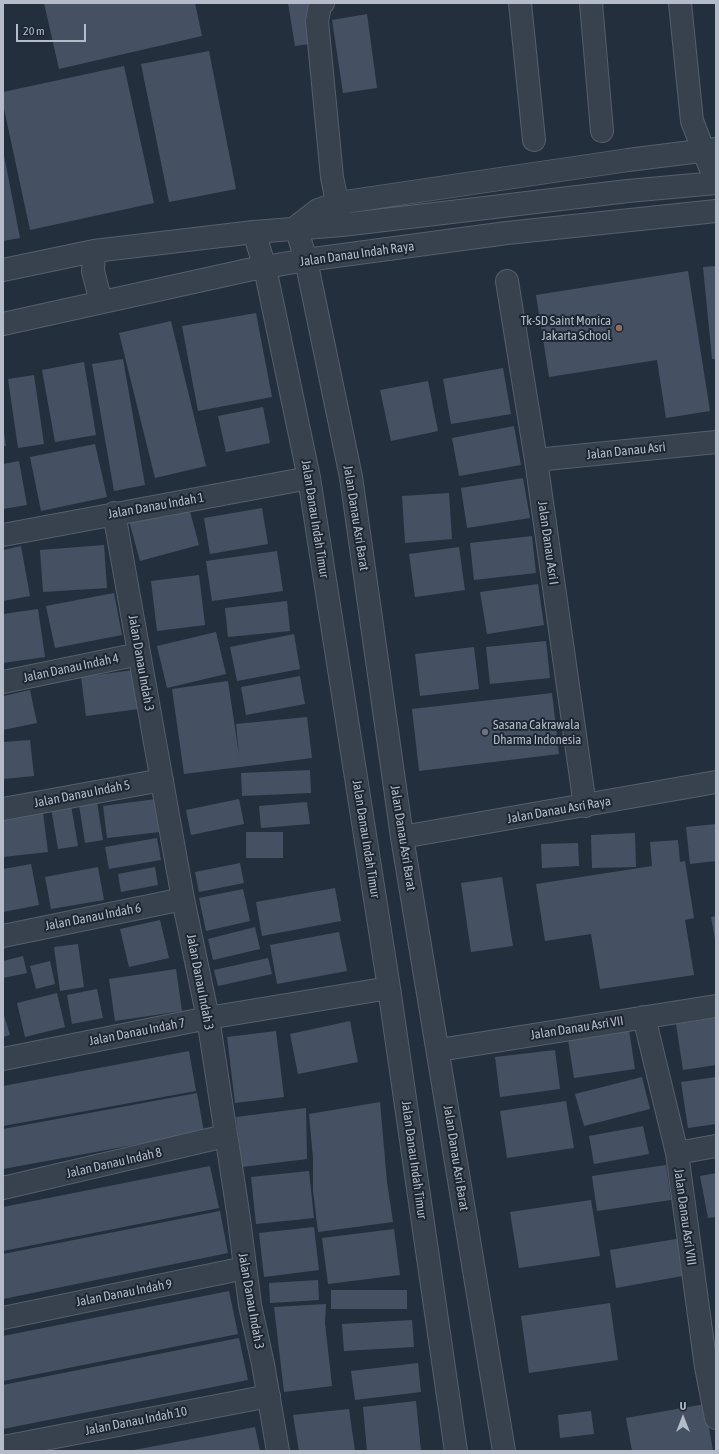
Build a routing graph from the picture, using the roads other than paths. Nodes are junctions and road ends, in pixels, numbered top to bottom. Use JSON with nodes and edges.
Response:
{"nodes":[{"id":1,"x":323,"y":3,"type":"edge"},
{"id":2,"x":520,"y":3,"type":"edge"},
{"id":3,"x":592,"y":3,"type":"edge"},
{"id":4,"x":680,"y":3,"type":"edge"},
{"id":5,"x":602,"y":131,"type":"dead end"},
{"id":6,"x":534,"y":140,"type":"dead end"},
{"id":7,"x":710,"y":150,"type":"edge"},
{"id":8,"x":716,"y":182,"type":"edge"},
{"id":9,"x":338,"y":202,"type":"junction"},
{"id":10,"x":716,"y":211,"type":"edge"},
{"id":11,"x":342,"y":225,"type":"junction"},
{"id":12,"x":296,"y":227,"type":"junction"},
{"id":13,"x":254,"y":232,"type":"junction"},
{"id":14,"x":94,"y":251,"type":"junction"},
{"id":15,"x":306,"y":260,"type":"junction"},
{"id":16,"x":265,"y":268,"type":"junction"},
{"id":17,"x":3,"y":270,"type":"edge"},
{"id":18,"x":507,"y":281,"type":"dead end"},
{"id":19,"x":101,"y":302,"type":"junction"},
{"id":20,"x":3,"y":324,"type":"edge"},
{"id":21,"x":715,"y":446,"type":"edge"},
{"id":22,"x":536,"y":460,"type":"junction"},
{"id":23,"x":309,"y":478,"type":"junction"},
{"id":24,"x":114,"y":513,"type":"junction"},
{"id":25,"x":3,"y":535,"type":"edge"},
{"id":26,"x":139,"y":654,"type":"junction"},
{"id":27,"x":3,"y":682,"type":"edge"},
{"id":28,"x":162,"y":780,"type":"junction"},
{"id":29,"x":716,"y":782,"type":"edge"},
{"id":30,"x":585,"y":806,"type":"junction"},
{"id":31,"x":3,"y":809,"type":"edge"},
{"id":32,"x":402,"y":837,"type":"junction"},
{"id":33,"x":183,"y":899,"type":"junction"},
{"id":34,"x":3,"y":936,"type":"edge"},
{"id":35,"x":389,"y":988,"type":"junction"},
{"id":36,"x":716,"y":1006,"type":"edge"},
{"id":37,"x":644,"y":1017,"type":"junction"},
{"id":38,"x":208,"y":1018,"type":"junction"},
{"id":39,"x":439,"y":1050,"type":"junction"},
{"id":40,"x":3,"y":1059,"type":"edge"},
{"id":41,"x":225,"y":1136,"type":"junction"},
{"id":42,"x":716,"y":1146,"type":"edge"},
{"id":43,"x":676,"y":1153,"type":"junction"},
{"id":44,"x":3,"y":1188,"type":"edge"},
{"id":45,"x":245,"y":1268,"type":"junction"},
{"id":46,"x":708,"y":1317,"type":"edge"},
{"id":47,"x":3,"y":1318,"type":"edge"},
{"id":48,"x":268,"y":1396,"type":"junction"},
{"id":49,"x":716,"y":1418,"type":"edge"},
{"id":50,"x":3,"y":1447,"type":"edge"},
{"id":51,"x":278,"y":1451,"type":"edge"},
{"id":52,"x":456,"y":1451,"type":"edge"},
{"id":53,"x":504,"y":1451,"type":"edge"}],
"edges":[{"from":1,"to":9,"type":"street"},
{"from":2,"to":6,"type":"street"},
{"from":3,"to":5,"type":"street"},
{"from":4,"to":7,"type":"street"},
{"from":7,"to":8,"type":"street"},
{"from":7,"to":9,"type":"street"},
{"from":8,"to":11,"type":"street"},
{"from":9,"to":11,"type":"street"},
{"from":9,"to":12,"type":"street"},
{"from":10,"to":15,"type":"street","name":"Jalan Danau Indah Raya"},
{"from":11,"to":12,"type":"street"},
{"from":12,"to":13,"type":"street"},
{"from":12,"to":15,"type":"street","name":"Jalan Danau Asri Barat"},
{"from":13,"to":14,"type":"street"},
{"from":13,"to":16,"type":"street","name":"Jalan Danau Indah Timur"},
{"from":14,"to":17,"type":"street"},
{"from":14,"to":19,"type":"street"},
{"from":15,"to":16,"type":"street","name":"Jalan Danau Indah Raya"},
{"from":15,"to":32,"type":"street","name":"Jalan Danau Asri Barat"},
{"from":16,"to":19,"type":"street","name":"Jalan Danau Indah Raya"},
{"from":16,"to":23,"type":"street","name":"Jalan Danau Indah Timur"},
{"from":18,"to":22,"type":"street","name":"Jalan Danau Asri I"},
{"from":19,"to":20,"type":"street","name":"Jalan Danau Indah Raya"},
{"from":21,"to":22,"type":"street","name":"Jalan Danau Asri"},
{"from":22,"to":30,"type":"street","name":"Jalan Danau Asri I"},
{"from":23,"to":24,"type":"street","name":"Jalan Danau Indah 1"},
{"from":23,"to":35,"type":"street","name":"Jalan Danau Indah Timur"},
{"from":24,"to":25,"type":"street","name":"Jalan Danau Indah 1"},
{"from":24,"to":26,"type":"street","name":"Jalan Danau Indah 3"},
{"from":26,"to":27,"type":"street","name":"Jalan Danau Indah 4"},
{"from":26,"to":28,"type":"street","name":"Jalan Danau Indah 3"},
{"from":28,"to":31,"type":"street","name":"Jalan Danau Indah 5"},
{"from":28,"to":33,"type":"street","name":"Jalan Danau Indah 3"},
{"from":29,"to":30,"type":"street","name":"Jalan Danau Asri Raya"},
{"from":30,"to":32,"type":"street","name":"Jalan Danau Asri Raya"},
{"from":32,"to":39,"type":"street","name":"Jalan Danau Asri Barat"},
{"from":33,"to":34,"type":"street","name":"Jalan Danau Indah 6"},
{"from":33,"to":38,"type":"street","name":"Jalan Danau Indah 3"},
{"from":35,"to":38,"type":"street","name":"Jalan Danau Indah 7"},
{"from":35,"to":52,"type":"street","name":"Jalan Danau Indah Timur"},
{"from":36,"to":37,"type":"street","name":"Jalan Danau Asri VII"},
{"from":37,"to":39,"type":"street","name":"Jalan Danau Asri VII"},
{"from":37,"to":43,"type":"street","name":"Jalan Danau Asri VIII"},
{"from":38,"to":40,"type":"street","name":"Jalan Danau Indah 7"},
{"from":38,"to":41,"type":"street","name":"Jalan Danau Indah 3"},
{"from":39,"to":53,"type":"street","name":"Jalan Danau Asri Barat"},
{"from":41,"to":44,"type":"street","name":"Jalan Danau Indah 8"},
{"from":41,"to":45,"type":"street","name":"Jalan Danau Indah 3"},
{"from":42,"to":43,"type":"street"},
{"from":43,"to":46,"type":"street","name":"Jalan Danau Asri VIII"},
{"from":45,"to":47,"type":"street","name":"Jalan Danau Indah 9"},
{"from":45,"to":48,"type":"street","name":"Jalan Danau Indah 3"},
{"from":46,"to":49,"type":"street","name":"Jalan Danau Asri VIII"},
{"from":48,"to":50,"type":"street","name":"Jalan Danau Indah 10"},
{"from":48,"to":51,"type":"street","name":"Jalan Danau Indah 3"}]}
